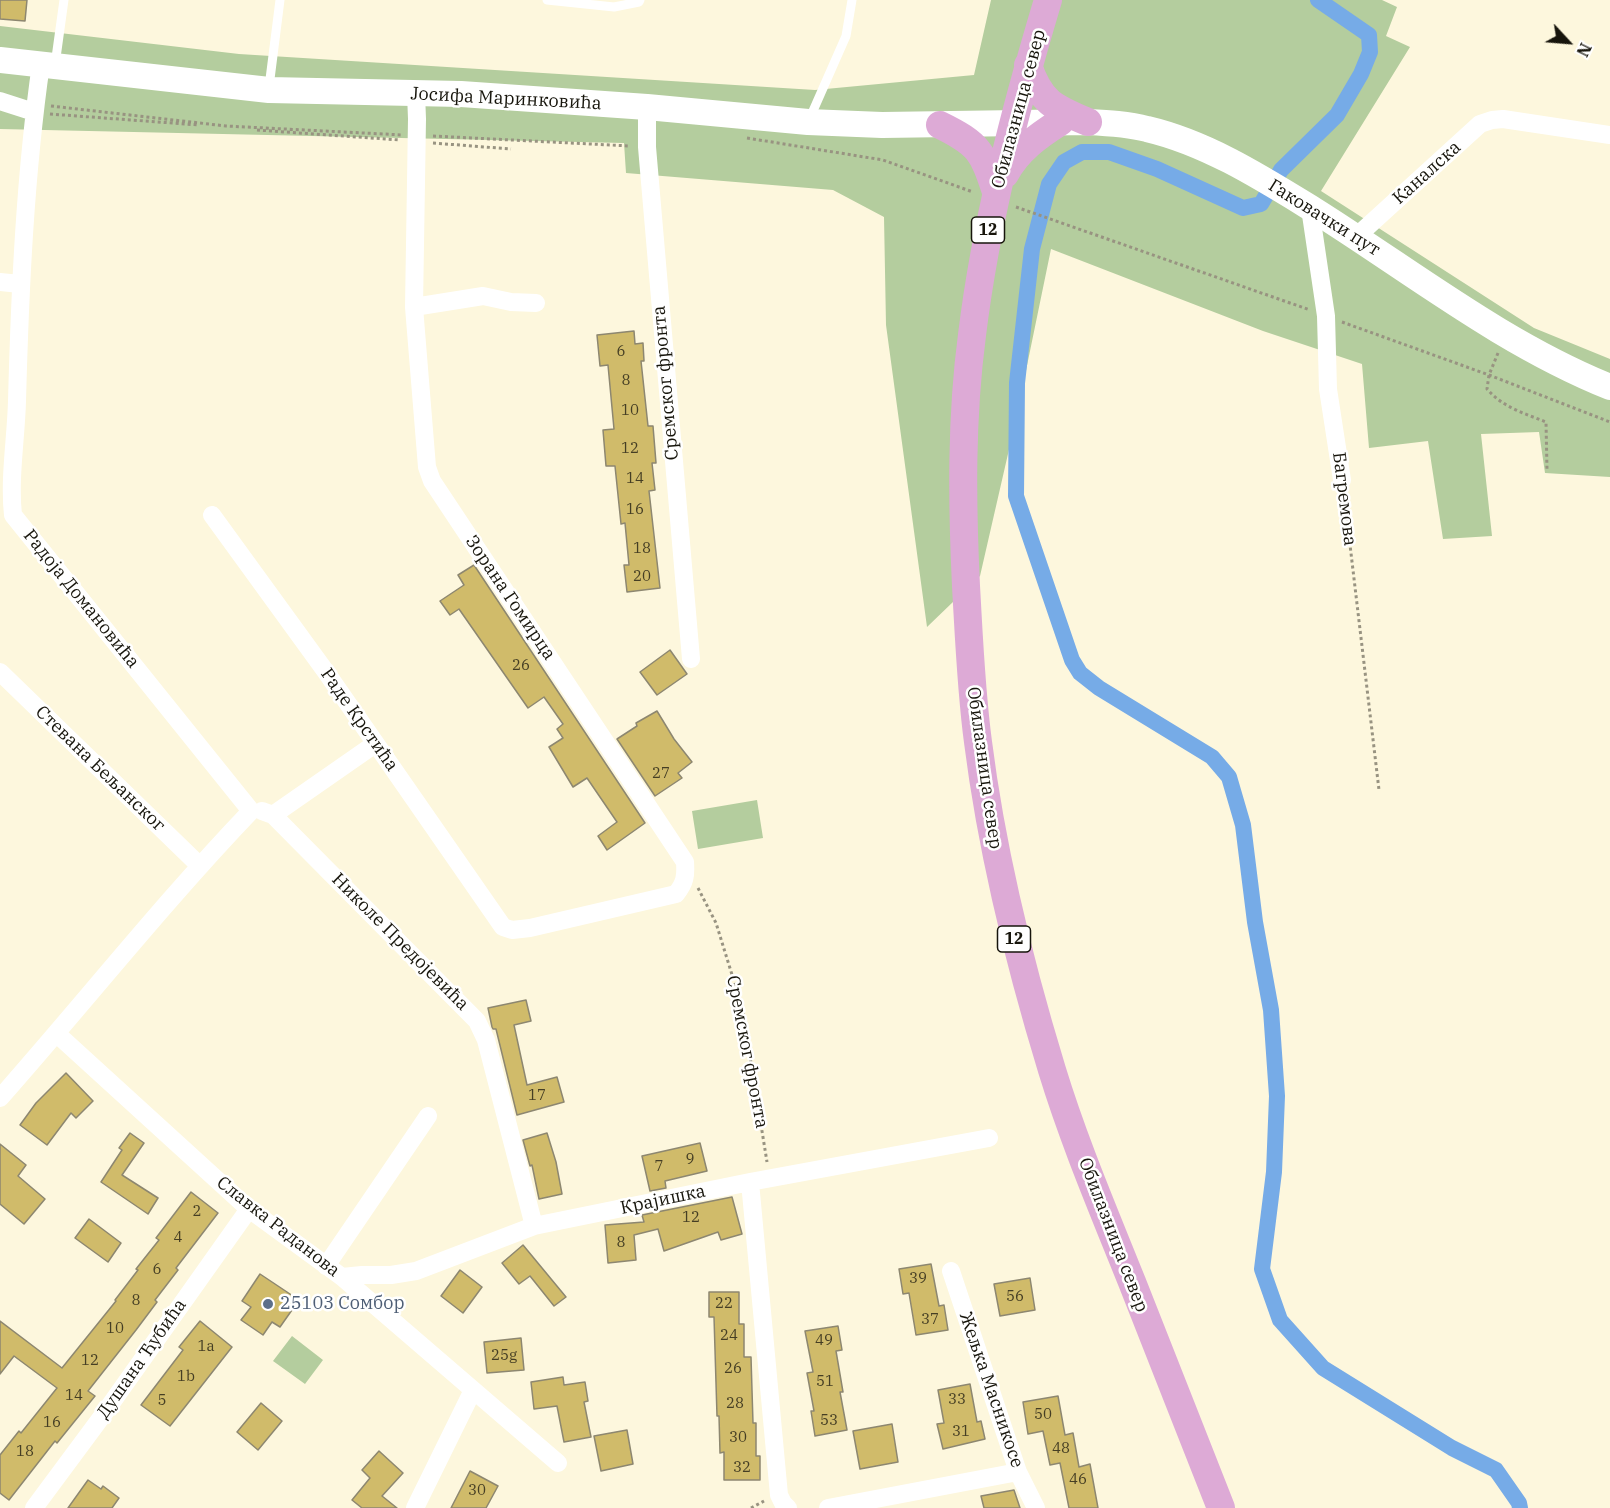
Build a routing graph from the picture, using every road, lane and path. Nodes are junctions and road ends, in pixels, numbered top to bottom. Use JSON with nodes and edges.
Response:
{"nodes":[{"id":1,"x":64,"y":0,"type":"edge"},
{"id":2,"x":280,"y":0,"type":"edge"},
{"id":3,"x":547,"y":0,"type":"edge"},
{"id":4,"x":640,"y":0,"type":"edge"},
{"id":5,"x":852,"y":0,"type":"edge"},
{"id":6,"x":1048,"y":0,"type":"edge"},
{"id":7,"x":0,"y":60,"type":"edge"},
{"id":8,"x":48,"y":64,"type":"junction"},
{"id":9,"x":1028,"y":65,"type":"junction"},
{"id":10,"x":269,"y":90,"type":"junction"},
{"id":11,"x":416,"y":93,"type":"junction"},
{"id":12,"x":0,"y":101,"type":"edge"},
{"id":13,"x":35,"y":107,"type":"junction"},
{"id":14,"x":647,"y":107,"type":"junction"},
{"id":15,"x":1074,"y":122,"type":"junction"},
{"id":16,"x":808,"y":123,"type":"junction"},
{"id":17,"x":1013,"y":123,"type":"junction"},
{"id":18,"x":940,"y":124,"type":"junction"},
{"id":19,"x":1610,"y":135,"type":"edge"},
{"id":20,"x":737,"y":136,"type":"dead end"},
{"id":21,"x":417,"y":138,"type":"junction"},
{"id":22,"x":647,"y":147,"type":"junction"},
{"id":23,"x":511,"y":149,"type":"dead end"},
{"id":24,"x":996,"y":196,"type":"junction"},
{"id":25,"x":1310,"y":208,"type":"junction"},
{"id":26,"x":1057,"y":221,"type":"dead end"},
{"id":27,"x":1356,"y":237,"type":"junction"},
{"id":28,"x":0,"y":282,"type":"edge"},
{"id":29,"x":20,"y":284,"type":"junction"},
{"id":30,"x":536,"y":303,"type":"dead end"},
{"id":31,"x":414,"y":307,"type":"junction"},
{"id":32,"x":1505,"y":335,"type":"junction"},
{"id":33,"x":1610,"y":387,"type":"edge"},
{"id":34,"x":8,"y":415,"type":"edge"},
{"id":35,"x":1547,"y":470,"type":"dead end"},
{"id":36,"x":1342,"y":480,"type":"joint"},
{"id":37,"x":212,"y":515,"type":"dead end"},
{"id":38,"x":691,"y":659,"type":"dead end"},
{"id":39,"x":0,"y":672,"type":"edge"},
{"id":40,"x":375,"y":744,"type":"junction"},
{"id":41,"x":1379,"y":790,"type":"dead end"},
{"id":42,"x":251,"y":811,"type":"junction"},
{"id":43,"x":273,"y":815,"type":"junction"},
{"id":44,"x":685,"y":862,"type":"junction"},
{"id":45,"x":200,"y":865,"type":"junction"},
{"id":46,"x":57,"y":1034,"type":"junction"},
{"id":47,"x":0,"y":1098,"type":"edge"},
{"id":48,"x":428,"y":1116,"type":"dead end"},
{"id":49,"x":989,"y":1138,"type":"dead end"},
{"id":50,"x":769,"y":1179,"type":"junction"},
{"id":51,"x":750,"y":1182,"type":"junction"},
{"id":52,"x":249,"y":1209,"type":"junction"},
{"id":53,"x":534,"y":1226,"type":"junction"},
{"id":54,"x":326,"y":1266,"type":"junction"},
{"id":55,"x":951,"y":1271,"type":"dead end"},
{"id":56,"x":342,"y":1277,"type":"junction"},
{"id":57,"x":473,"y":1390,"type":"junction"},
{"id":58,"x":558,"y":1462,"type":"dead end"},
{"id":59,"x":1018,"y":1472,"type":"junction"},
{"id":60,"x":785,"y":1506,"type":"edge"},
{"id":61,"x":34,"y":1508,"type":"edge"},
{"id":62,"x":415,"y":1508,"type":"edge"},
{"id":63,"x":828,"y":1508,"type":"edge"},
{"id":64,"x":1036,"y":1508,"type":"edge"},
{"id":65,"x":1221,"y":1508,"type":"edge"}],
"edges":[{"from":1,"to":8,"type":"lane"},
{"from":2,"to":10,"type":"lane"},
{"from":3,"to":4,"type":"lane"},
{"from":5,"to":16,"type":"lane"},
{"from":6,"to":9,"type":"main road","name":"Обилазница север","number":"12"},
{"from":7,"to":8,"type":"street","name":"Јосифа Маринковића"},
{"from":8,"to":10,"type":"street","name":"Јосифа Маринковића"},
{"from":8,"to":13,"type":"street","name":"Радоја Домановића"},
{"from":9,"to":15,"type":"main road"},
{"from":9,"to":17,"type":"main road","name":"Обилазница север","number":"12"},
{"from":10,"to":11,"type":"street","name":"Јосифа Маринковића"},
{"from":11,"to":14,"type":"street","name":"Јосифа Маринковића"},
{"from":11,"to":21,"type":"street","name":"Зорана Гомирца"},
{"from":12,"to":13,"type":"street"},
{"from":13,"to":21,"type":"path"},
{"from":13,"to":21,"type":"path"},
{"from":13,"to":29,"type":"street","name":"Радоја Домановића"},
{"from":14,"to":16,"type":"street","name":"Јосифа Маринковића"},
{"from":14,"to":22,"type":"street","name":"Сремског фронта"},
{"from":15,"to":17,"type":"street","name":"Гаковачки пут"},
{"from":15,"to":24,"type":"main road"},
{"from":15,"to":25,"type":"street","name":"Гаковачки пут"},
{"from":16,"to":18,"type":"street","name":"Јосифа Маринковића"},
{"from":17,"to":18,"type":"street","name":"Јосифа Маринковића"},
{"from":17,"to":24,"type":"main road","name":"Обилазница север","number":"12"},
{"from":18,"to":24,"type":"main road"},
{"from":19,"to":27,"type":"street","name":"Каналска"},
{"from":20,"to":24,"type":"path"},
{"from":21,"to":22,"type":"path"},
{"from":21,"to":23,"type":"path"},
{"from":21,"to":31,"type":"street","name":"Зорана Гомирца"},
{"from":22,"to":38,"type":"street","name":"Сремског фронта"},
{"from":24,"to":26,"type":"path"},
{"from":24,"to":65,"type":"main road","name":"Обилазница север","number":"12"},
{"from":25,"to":27,"type":"street","name":"Гаковачки пут"},
{"from":25,"to":36,"type":"street","name":"Багремова"},
{"from":27,"to":32,"type":"street","name":"Гаковачки пут"},
{"from":28,"to":29,"type":"street"},
{"from":29,"to":34,"type":"street","name":"Радоја Домановића"},
{"from":30,"to":31,"type":"street"},
{"from":31,"to":44,"type":"street","name":"Зорана Гомирца"},
{"from":32,"to":33,"type":"street","name":"Гаковачки пут"},
{"from":32,"to":35,"type":"path"},
{"from":34,"to":42,"type":"street","name":"Радоја Домановића"},
{"from":36,"to":41,"type":"path","name":"Багремова"},
{"from":37,"to":40,"type":"street","name":"Раде Крстића"},
{"from":39,"to":45,"type":"street","name":"Стевана Бељанског"},
{"from":40,"to":43,"type":"street"},
{"from":40,"to":44,"type":"street","name":"Раде Крстића"},
{"from":42,"to":43,"type":"street"},
{"from":42,"to":45,"type":"street"},
{"from":43,"to":53,"type":"street","name":"Николе Предојевића"},
{"from":44,"to":50,"type":"path","name":"Сремског фронта"},
{"from":45,"to":46,"type":"street"},
{"from":46,"to":47,"type":"street"},
{"from":46,"to":52,"type":"street","name":"Славка Раданова"},
{"from":48,"to":54,"type":"street"},
{"from":49,"to":50,"type":"street","name":"Крајишка"},
{"from":50,"to":51,"type":"street","name":"Крајишка"},
{"from":51,"to":53,"type":"street","name":"Крајишка"},
{"from":51,"to":60,"type":"street"},
{"from":52,"to":54,"type":"street","name":"Славка Раданова"},
{"from":52,"to":61,"type":"street","name":"Душана Ћубића"},
{"from":53,"to":56,"type":"street","name":"Крајишка"},
{"from":54,"to":56,"type":"street","name":"Славка Раданова"},
{"from":55,"to":59,"type":"street","name":"Жељка Масникосе"},
{"from":56,"to":57,"type":"street","name":"Славка Раданова"},
{"from":57,"to":58,"type":"street","name":"Славка Раданова"},
{"from":57,"to":62,"type":"street"},
{"from":59,"to":63,"type":"street"},
{"from":59,"to":64,"type":"street","name":"Жељка Масникосе"}]}
